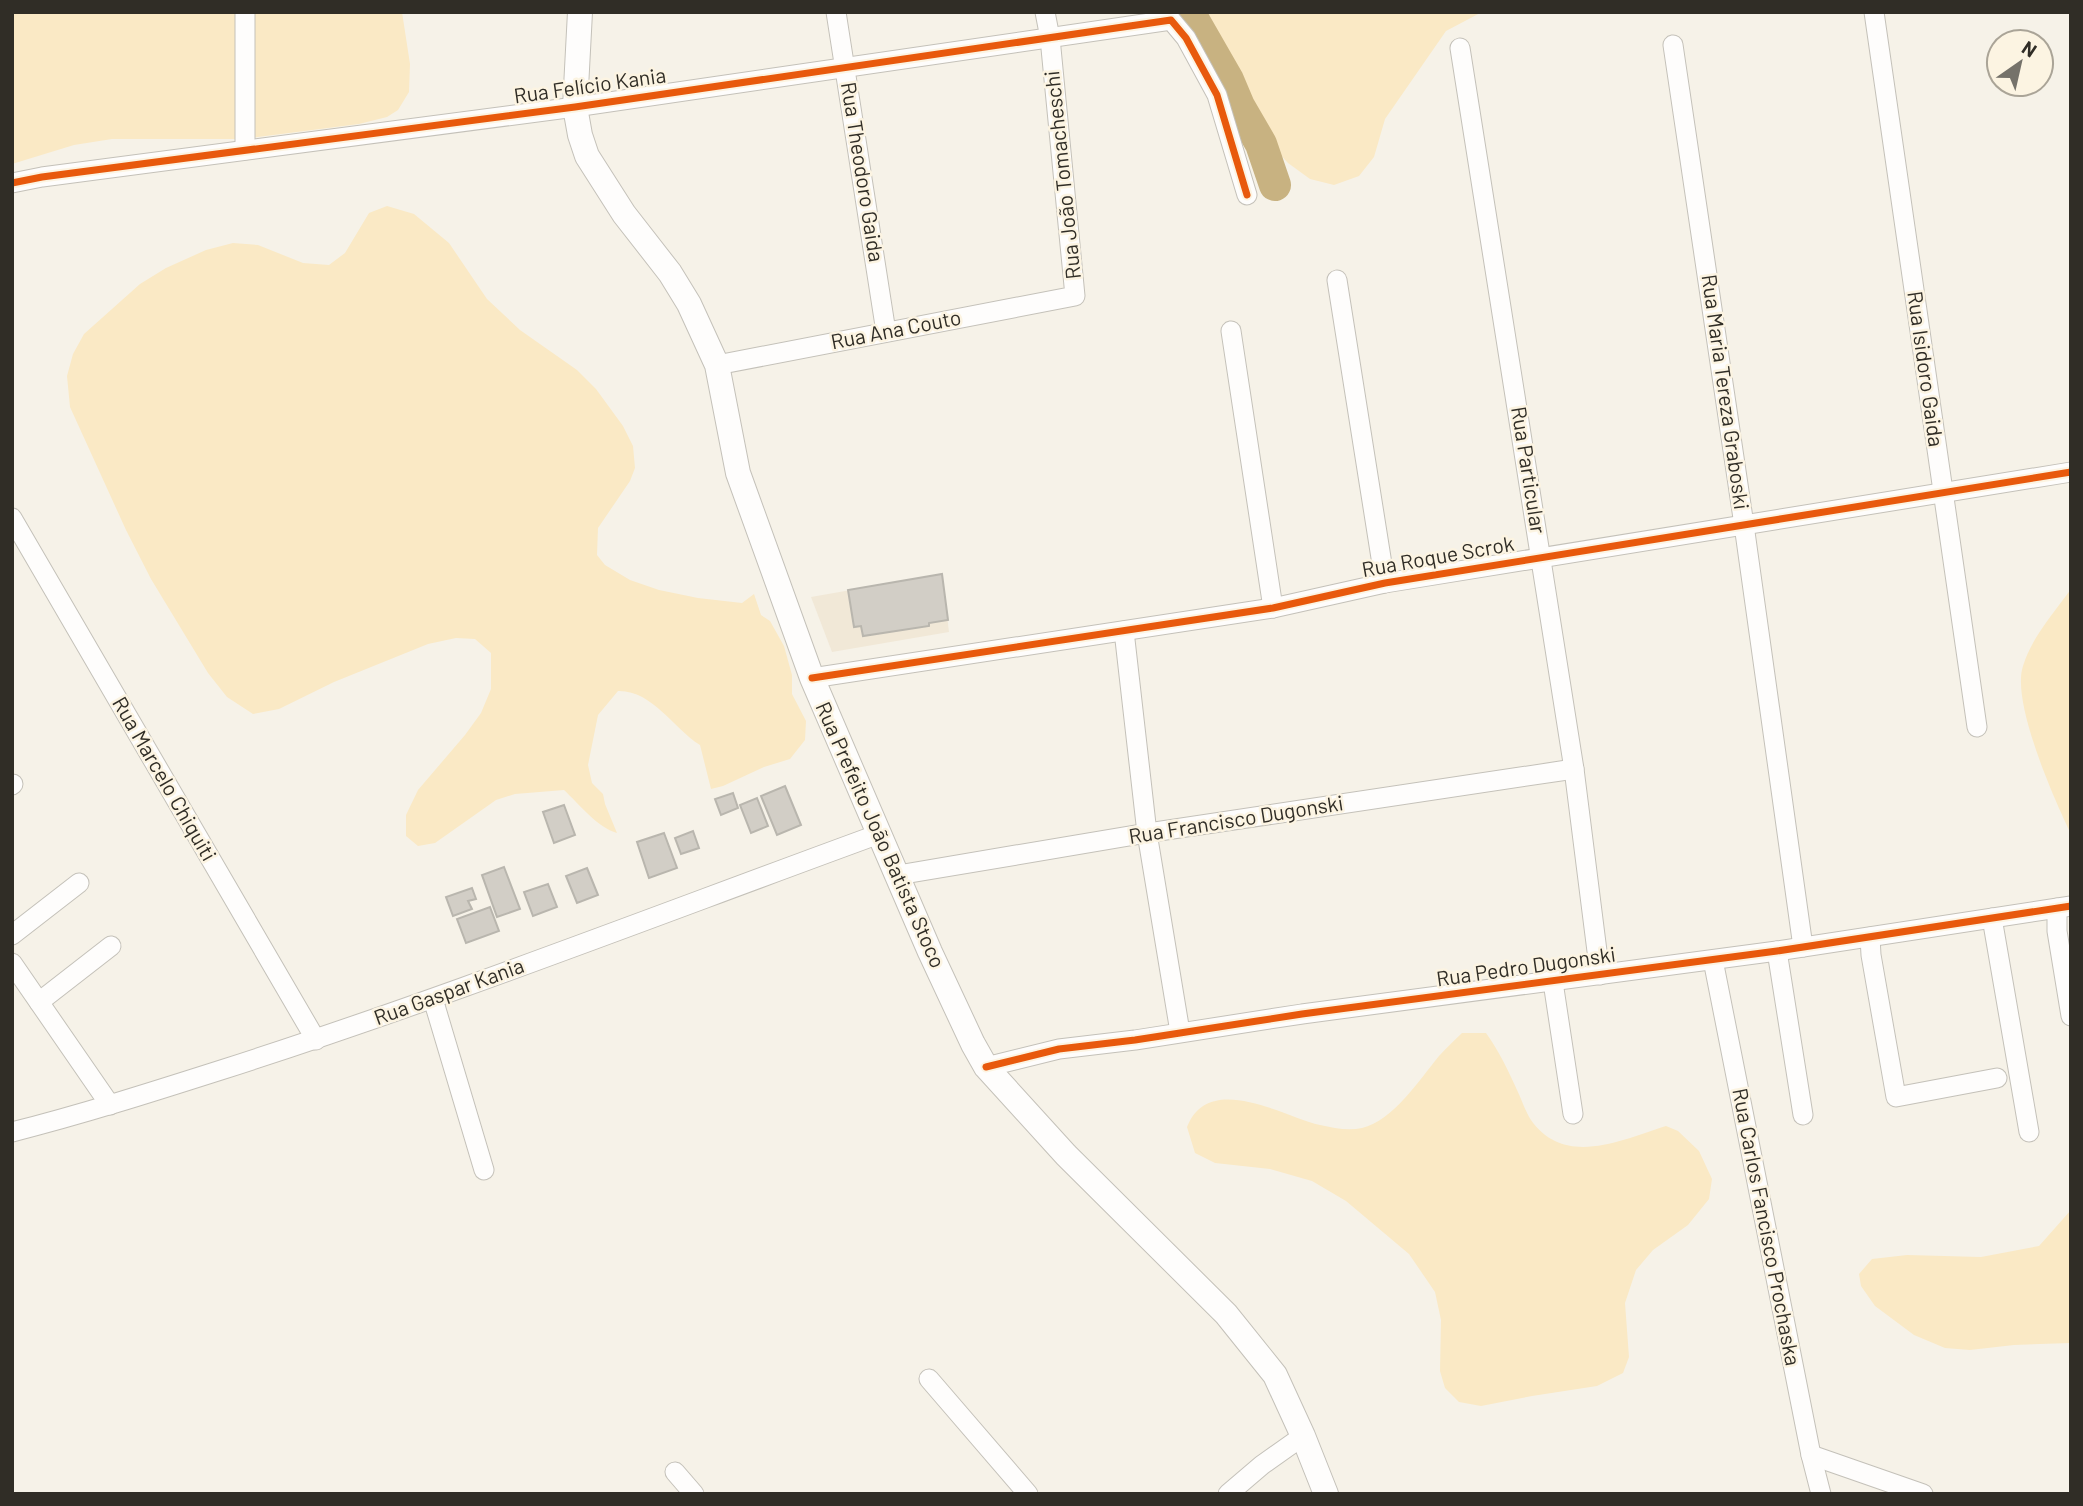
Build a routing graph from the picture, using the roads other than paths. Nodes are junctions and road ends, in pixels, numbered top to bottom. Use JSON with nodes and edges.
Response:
{"nodes":[{"id":1,"x":245,"y":12,"type":"edge"},
{"id":2,"x":580,"y":12,"type":"edge"},
{"id":3,"x":836,"y":12,"type":"edge"},
{"id":4,"x":1045,"y":12,"type":"edge"},
{"id":5,"x":1874,"y":12,"type":"edge"},
{"id":6,"x":1049,"y":38,"type":"junction"},
{"id":7,"x":1673,"y":45,"type":"dead end"},
{"id":8,"x":1460,"y":48,"type":"dead end"},
{"id":9,"x":846,"y":68,"type":"junction"},
{"id":10,"x":575,"y":107,"type":"junction"},
{"id":11,"x":245,"y":150,"type":"junction"},
{"id":12,"x":12,"y":183,"type":"edge"},
{"id":13,"x":1247,"y":195,"type":"dead end"},
{"id":14,"x":1337,"y":280,"type":"dead end"},
{"id":15,"x":1074,"y":296,"type":"joint"},
{"id":16,"x":1231,"y":331,"type":"dead end"},
{"id":17,"x":886,"y":332,"type":"junction"},
{"id":18,"x":717,"y":365,"type":"junction"},
{"id":19,"x":2071,"y":472,"type":"edge"},
{"id":20,"x":1943,"y":494,"type":"junction"},
{"id":21,"x":12,"y":518,"type":"edge"},
{"id":22,"x":1744,"y":525,"type":"junction"},
{"id":23,"x":1542,"y":557,"type":"junction"},
{"id":24,"x":1385,"y":583,"type":"junction"},
{"id":25,"x":1273,"y":608,"type":"junction"},
{"id":26,"x":1124,"y":631,"type":"junction"},
{"id":27,"x":812,"y":678,"type":"junction"},
{"id":28,"x":1977,"y":727,"type":"dead end"},
{"id":29,"x":1574,"y":769,"type":"junction"},
{"id":30,"x":1147,"y":833,"type":"junction"},
{"id":31,"x":880,"y":834,"type":"junction"},
{"id":32,"x":898,"y":875,"type":"junction"},
{"id":33,"x":79,"y":883,"type":"dead end"},
{"id":34,"x":2064,"y":907,"type":"edge"},
{"id":35,"x":1992,"y":918,"type":"junction"},
{"id":36,"x":12,"y":935,"type":"edge"},
{"id":37,"x":1870,"y":937,"type":"junction"},
{"id":38,"x":111,"y":946,"type":"dead end"},
{"id":39,"x":1803,"y":947,"type":"junction"},
{"id":40,"x":1777,"y":951,"type":"junction"},
{"id":41,"x":1713,"y":960,"type":"junction"},
{"id":42,"x":15,"y":972,"type":"edge"},
{"id":43,"x":1600,"y":975,"type":"junction"},
{"id":44,"x":1553,"y":982,"type":"junction"},
{"id":45,"x":433,"y":999,"type":"junction"},
{"id":46,"x":39,"y":1002,"type":"junction"},
{"id":47,"x":2071,"y":1016,"type":"edge"},
{"id":48,"x":1180,"y":1032,"type":"junction"},
{"id":49,"x":316,"y":1040,"type":"junction"},
{"id":50,"x":986,"y":1067,"type":"junction"},
{"id":51,"x":1997,"y":1078,"type":"dead end"},
{"id":52,"x":110,"y":1105,"type":"junction"},
{"id":53,"x":1573,"y":1114,"type":"dead end"},
{"id":54,"x":1803,"y":1115,"type":"dead end"},
{"id":55,"x":12,"y":1132,"type":"edge"},
{"id":56,"x":2029,"y":1132,"type":"dead end"},
{"id":57,"x":484,"y":1170,"type":"dead end"},
{"id":58,"x":929,"y":1379,"type":"dead end"},
{"id":59,"x":1303,"y":1436,"type":"junction"},
{"id":60,"x":1811,"y":1455,"type":"junction"},
{"id":61,"x":675,"y":1472,"type":"dead end"},
{"id":62,"x":694,"y":1494,"type":"edge"},
{"id":63,"x":1028,"y":1494,"type":"edge"},
{"id":64,"x":1228,"y":1494,"type":"edge"},
{"id":65,"x":1326,"y":1494,"type":"edge"},
{"id":66,"x":1821,"y":1494,"type":"edge"},
{"id":67,"x":1923,"y":1494,"type":"edge"}],
"edges":[{"from":1,"to":11,"type":"street"},
{"from":2,"to":10,"type":"main road","name":"Rua Prefeito João Batista Stoco"},
{"from":3,"to":9,"type":"street","name":"Rua Theodoro Gaida"},
{"from":4,"to":6,"type":"street","name":"Rua João Tomacheschi"},
{"from":5,"to":20,"type":"street","name":"Rua Isidoro Gaida"},
{"from":6,"to":9,"type":"street","name":"Rua Felício Kania"},
{"from":6,"to":13,"type":"street","name":"Rua Felício Kania"},
{"from":6,"to":15,"type":"street","name":"Rua João Tomacheschi"},
{"from":7,"to":22,"type":"street","name":"Rua Maria Tereza Graboski"},
{"from":8,"to":23,"type":"street","name":"Rua Particular"},
{"from":9,"to":10,"type":"street","name":"Rua Felício Kania"},
{"from":9,"to":17,"type":"street","name":"Rua Theodoro Gaida"},
{"from":10,"to":11,"type":"street","name":"Rua Felício Kania"},
{"from":10,"to":18,"type":"main road","name":"Rua Prefeito João Batista Stoco"},
{"from":11,"to":12,"type":"street","name":"Rua Felício Kania"},
{"from":14,"to":24,"type":"street"},
{"from":15,"to":17,"type":"street","name":"Rua Ana Couto"},
{"from":16,"to":25,"type":"street"},
{"from":17,"to":18,"type":"street","name":"Rua Ana Couto"},
{"from":18,"to":27,"type":"main road","name":"Rua Prefeito João Batista Stoco"},
{"from":19,"to":20,"type":"street","name":"Rua Roque Scrok"},
{"from":20,"to":22,"type":"street","name":"Rua Roque Scrok"},
{"from":20,"to":28,"type":"street","name":"Rua Isidoro Gaida"},
{"from":21,"to":49,"type":"street","name":"Rua Marcelo Chiquiti"},
{"from":22,"to":23,"type":"street","name":"Rua Roque Scrok"},
{"from":22,"to":39,"type":"street","name":"Rua Maria Tereza Graboski"},
{"from":23,"to":24,"type":"street","name":"Rua Roque Scrok"},
{"from":23,"to":29,"type":"street","name":"Rua Particular"},
{"from":24,"to":25,"type":"street","name":"Rua Roque Scrok"},
{"from":25,"to":26,"type":"street","name":"Rua Roque Scrok"},
{"from":26,"to":27,"type":"street","name":"Rua Roque Scrok"},
{"from":26,"to":30,"type":"street"},
{"from":27,"to":31,"type":"main road","name":"Rua Prefeito João Batista Stoco"},
{"from":29,"to":30,"type":"street","name":"Rua Francisco Dugonski"},
{"from":29,"to":43,"type":"street","name":"Rua Particular"},
{"from":30,"to":32,"type":"street","name":"Rua Francisco Dugonski"},
{"from":30,"to":48,"type":"street"},
{"from":31,"to":32,"type":"main road","name":"Rua Prefeito João Batista Stoco"},
{"from":31,"to":45,"type":"street","name":"Rua Gaspar Kania"},
{"from":32,"to":50,"type":"main road","name":"Rua Prefeito João Batista Stoco"},
{"from":33,"to":36,"type":"street"},
{"from":34,"to":35,"type":"street","name":"Rua Pedro Dugonski"},
{"from":34,"to":47,"type":"street"},
{"from":35,"to":37,"type":"street","name":"Rua Pedro Dugonski"},
{"from":35,"to":56,"type":"street"},
{"from":37,"to":39,"type":"street","name":"Rua Pedro Dugonski"},
{"from":37,"to":51,"type":"street"},
{"from":38,"to":46,"type":"street"},
{"from":39,"to":40,"type":"street","name":"Rua Pedro Dugonski"},
{"from":40,"to":41,"type":"street","name":"Rua Pedro Dugonski"},
{"from":40,"to":54,"type":"street"},
{"from":41,"to":43,"type":"street","name":"Rua Pedro Dugonski"},
{"from":41,"to":60,"type":"street","name":"Rua Carlos Fancisco Prochaska"},
{"from":42,"to":46,"type":"street"},
{"from":43,"to":44,"type":"street","name":"Rua Pedro Dugonski"},
{"from":44,"to":48,"type":"street","name":"Rua Pedro Dugonski"},
{"from":44,"to":53,"type":"street"},
{"from":45,"to":49,"type":"street","name":"Rua Gaspar Kania"},
{"from":45,"to":57,"type":"street"},
{"from":46,"to":52,"type":"street"},
{"from":48,"to":50,"type":"street","name":"Rua Pedro Dugonski"},
{"from":49,"to":52,"type":"street","name":"Rua Gaspar Kania"},
{"from":50,"to":59,"type":"main road","name":"Rua Prefeito João Batista Stoco"},
{"from":52,"to":55,"type":"street","name":"Rua Gaspar Kania"},
{"from":58,"to":63,"type":"street"},
{"from":59,"to":64,"type":"street"},
{"from":59,"to":65,"type":"main road","name":"Rua Prefeito João Batista Stoco"},
{"from":60,"to":66,"type":"street","name":"Rua Carlos Fancisco Prochaska"},
{"from":60,"to":67,"type":"street"},
{"from":61,"to":62,"type":"street"}]}
